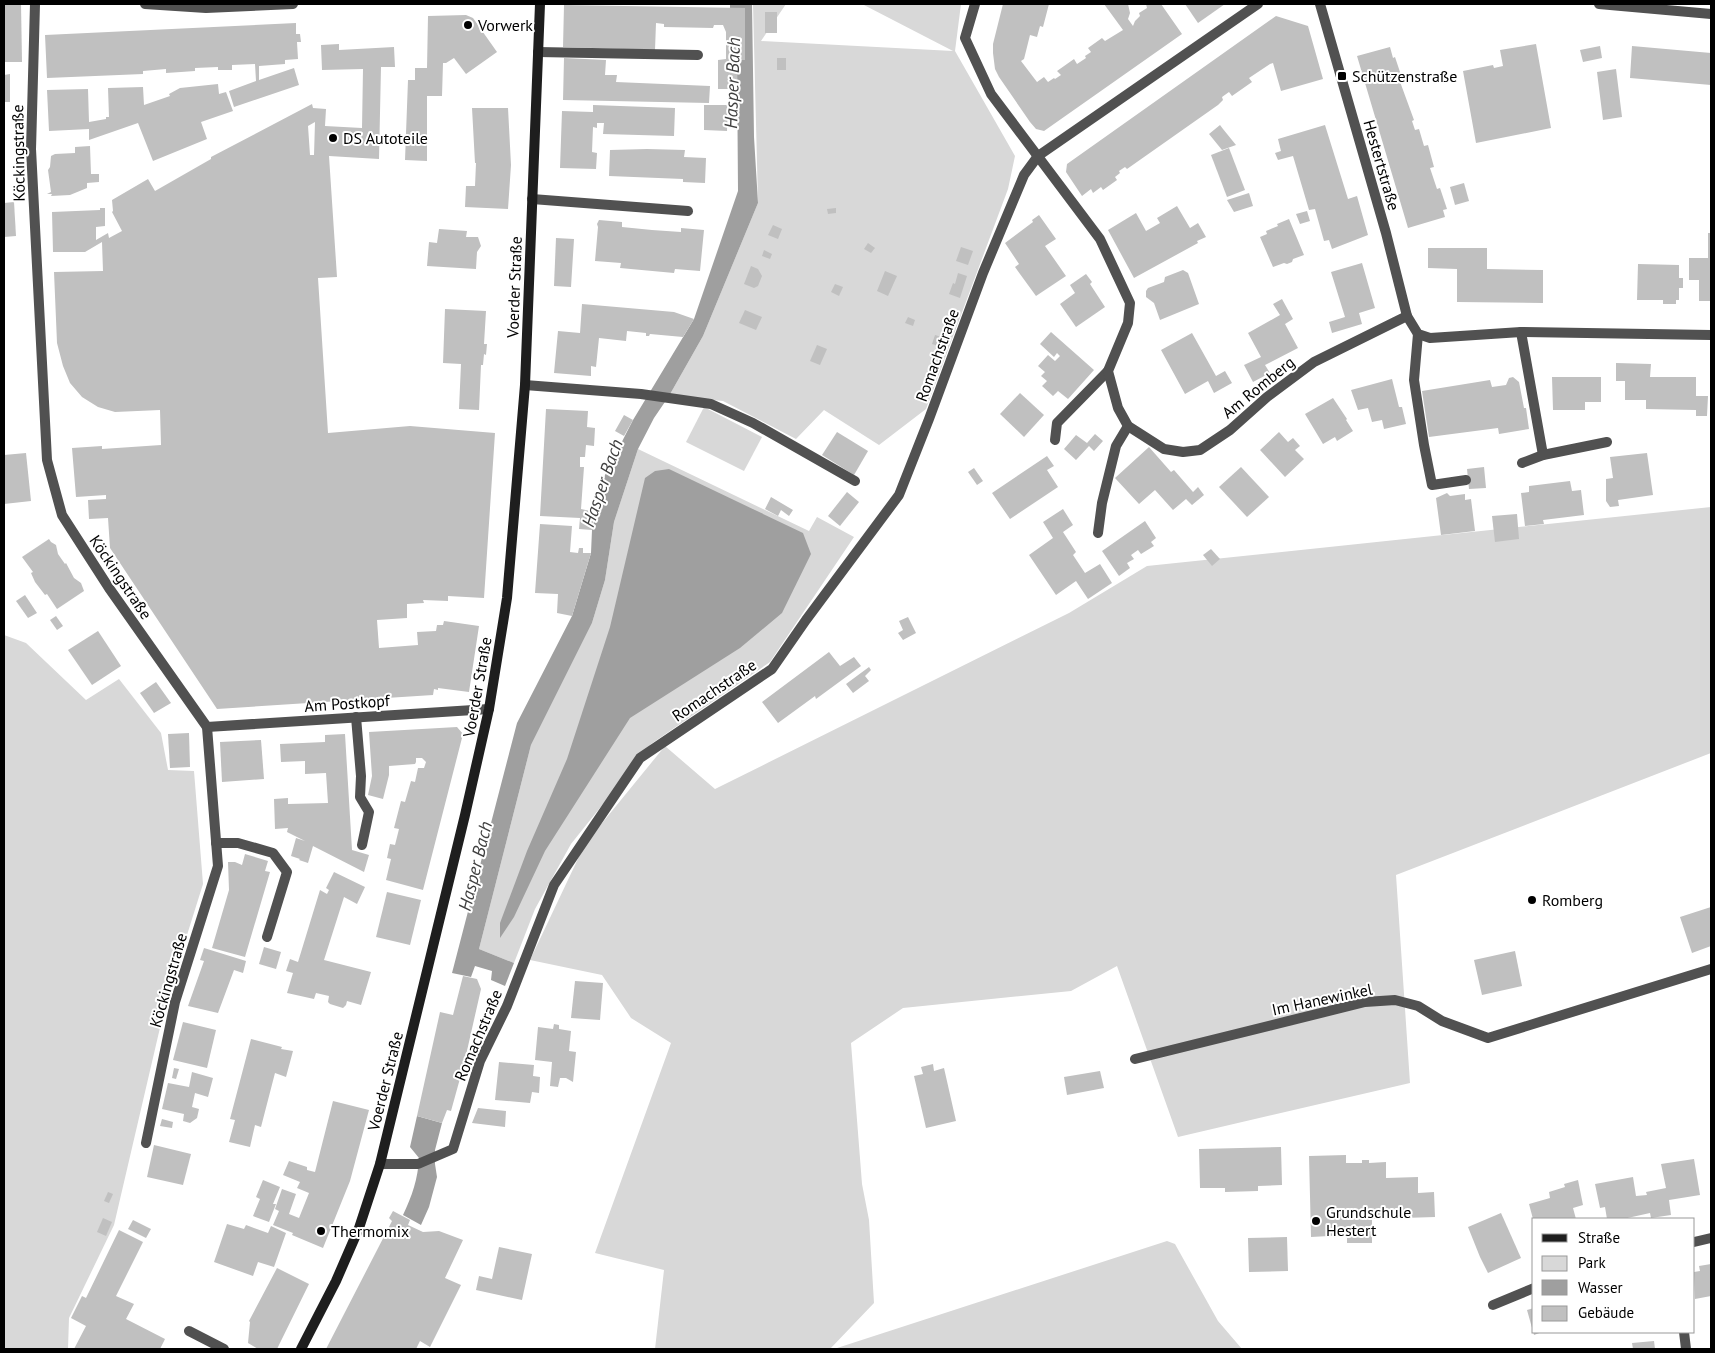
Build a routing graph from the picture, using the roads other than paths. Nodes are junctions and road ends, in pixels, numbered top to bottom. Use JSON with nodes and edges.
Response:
{"nodes":[{"id":1,"x":36,"y":4,"type":"edge"},
{"id":2,"x":145,"y":4,"type":"edge"},
{"id":3,"x":293,"y":4,"type":"edge"},
{"id":4,"x":540,"y":4,"type":"edge"},
{"id":5,"x":975,"y":4,"type":"edge"},
{"id":6,"x":1258,"y":4,"type":"edge"},
{"id":7,"x":1320,"y":4,"type":"edge"},
{"id":8,"x":1599,"y":4,"type":"edge"},
{"id":9,"x":1711,"y":14,"type":"edge"},
{"id":10,"x":538,"y":52,"type":"junction"},
{"id":11,"x":698,"y":55,"type":"dead end"},
{"id":12,"x":1038,"y":156,"type":"junction"},
{"id":13,"x":532,"y":199,"type":"junction"},
{"id":14,"x":688,"y":211,"type":"dead end"},
{"id":15,"x":1407,"y":316,"type":"junction"},
{"id":16,"x":1521,"y":332,"type":"junction"},
{"id":17,"x":1418,"y":334,"type":"junction"},
{"id":18,"x":1711,"y":334,"type":"edge"},
{"id":19,"x":1108,"y":371,"type":"junction"},
{"id":20,"x":525,"y":385,"type":"junction"},
{"id":21,"x":1128,"y":426,"type":"junction"},
{"id":22,"x":1054,"y":440,"type":"dead end"},
{"id":23,"x":1607,"y":442,"type":"dead end"},
{"id":24,"x":1543,"y":456,"type":"junction"},
{"id":25,"x":1522,"y":463,"type":"dead end"},
{"id":26,"x":1466,"y":480,"type":"dead end"},
{"id":27,"x":855,"y":482,"type":"dead end"},
{"id":28,"x":1098,"y":533,"type":"dead end"},
{"id":29,"x":489,"y":709,"type":"junction"},
{"id":30,"x":356,"y":717,"type":"junction"},
{"id":31,"x":207,"y":727,"type":"junction"},
{"id":32,"x":216,"y":843,"type":"junction"},
{"id":33,"x":362,"y":845,"type":"dead end"},
{"id":34,"x":268,"y":937,"type":"dead end"},
{"id":35,"x":1711,"y":969,"type":"edge"},
{"id":36,"x":1135,"y":1059,"type":"dead end"},
{"id":37,"x":146,"y":1143,"type":"dead end"},
{"id":38,"x":380,"y":1164,"type":"junction"},
{"id":39,"x":1711,"y":1238,"type":"edge"},
{"id":40,"x":1695,"y":1242,"type":"edge"},
{"id":41,"x":1532,"y":1289,"type":"edge"},
{"id":42,"x":1493,"y":1305,"type":"dead end"},
{"id":43,"x":189,"y":1331,"type":"dead end"},
{"id":44,"x":1684,"y":1333,"type":"edge"},
{"id":45,"x":224,"y":1349,"type":"edge"},
{"id":46,"x":301,"y":1349,"type":"edge"},
{"id":47,"x":1686,"y":1349,"type":"edge"}],
"edges":[{"from":1,"to":31,"type":"street","name":"Köckingstraße"},
{"from":2,"to":3,"type":"street"},
{"from":4,"to":10,"type":"main road","name":"Voerder Straße"},
{"from":5,"to":12,"type":"street"},
{"from":6,"to":12,"type":"street","name":"Romachstraße"},
{"from":7,"to":15,"type":"street","name":"Hestertstraße"},
{"from":8,"to":9,"type":"street"},
{"from":10,"to":11,"type":"street"},
{"from":10,"to":13,"type":"main road","name":"Voerder Straße"},
{"from":12,"to":19,"type":"street"},
{"from":12,"to":38,"type":"street","name":"Romachstraße"},
{"from":13,"to":14,"type":"street"},
{"from":13,"to":20,"type":"main road","name":"Voerder Straße"},
{"from":15,"to":17,"type":"street","name":"Hestertstraße"},
{"from":15,"to":21,"type":"street","name":"Am Romberg"},
{"from":16,"to":17,"type":"street"},
{"from":16,"to":18,"type":"street"},
{"from":16,"to":24,"type":"street"},
{"from":17,"to":26,"type":"street"},
{"from":19,"to":21,"type":"street"},
{"from":19,"to":22,"type":"street"},
{"from":20,"to":27,"type":"street"},
{"from":20,"to":29,"type":"main road","name":"Voerder Straße"},
{"from":21,"to":28,"type":"street"},
{"from":23,"to":24,"type":"street"},
{"from":24,"to":25,"type":"street"},
{"from":29,"to":30,"type":"street","name":"Am Postkopf"},
{"from":29,"to":38,"type":"main road","name":"Voerder Straße"},
{"from":30,"to":31,"type":"street","name":"Am Postkopf"},
{"from":30,"to":33,"type":"street"},
{"from":31,"to":32,"type":"street","name":"Köckingstraße"},
{"from":32,"to":34,"type":"street"},
{"from":32,"to":37,"type":"street","name":"Köckingstraße"},
{"from":35,"to":36,"type":"street","name":"Im Hanewinkel"},
{"from":38,"to":46,"type":"main road","name":"Voerder Straße"},
{"from":39,"to":40,"type":"street"},
{"from":41,"to":42,"type":"street"},
{"from":43,"to":45,"type":"street"},
{"from":44,"to":47,"type":"street"}]}
